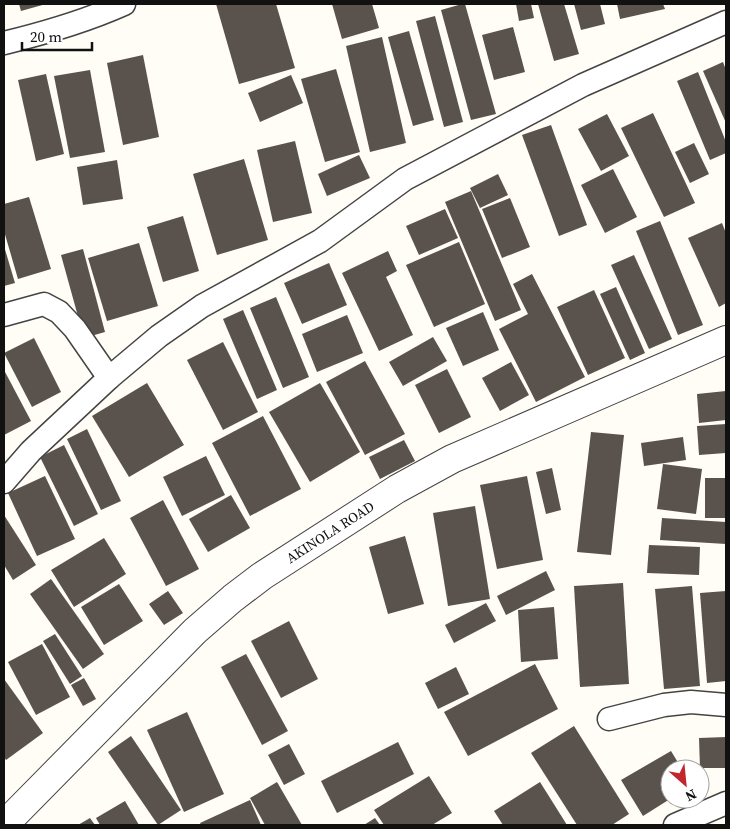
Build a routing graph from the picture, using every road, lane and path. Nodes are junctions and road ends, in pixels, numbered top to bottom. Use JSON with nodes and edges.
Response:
{"nodes":[{"id":1,"x":124,"y":4,"type":"edge"},
{"id":2,"x":726,"y":22,"type":"edge"},
{"id":3,"x":4,"y":43,"type":"edge"},
{"id":4,"x":4,"y":315,"type":"edge"},
{"id":5,"x":726,"y":340,"type":"edge"},
{"id":6,"x":109,"y":378,"type":"junction"},
{"id":7,"x":4,"y":482,"type":"edge"},
{"id":8,"x":726,"y":705,"type":"edge"},
{"id":9,"x":609,"y":719,"type":"dead end"},
{"id":10,"x":726,"y":803,"type":"edge"},
{"id":11,"x":4,"y":825,"type":"edge"},
{"id":12,"x":675,"y":825,"type":"edge"}],
"edges":[{"from":1,"to":3,"type":"street"},
{"from":2,"to":6,"type":"street"},
{"from":4,"to":6,"type":"street"},
{"from":5,"to":11,"type":"street","name":"AKINOLA ROAD"},
{"from":6,"to":7,"type":"street"},
{"from":8,"to":9,"type":"street"},
{"from":10,"to":12,"type":"street"}]}
